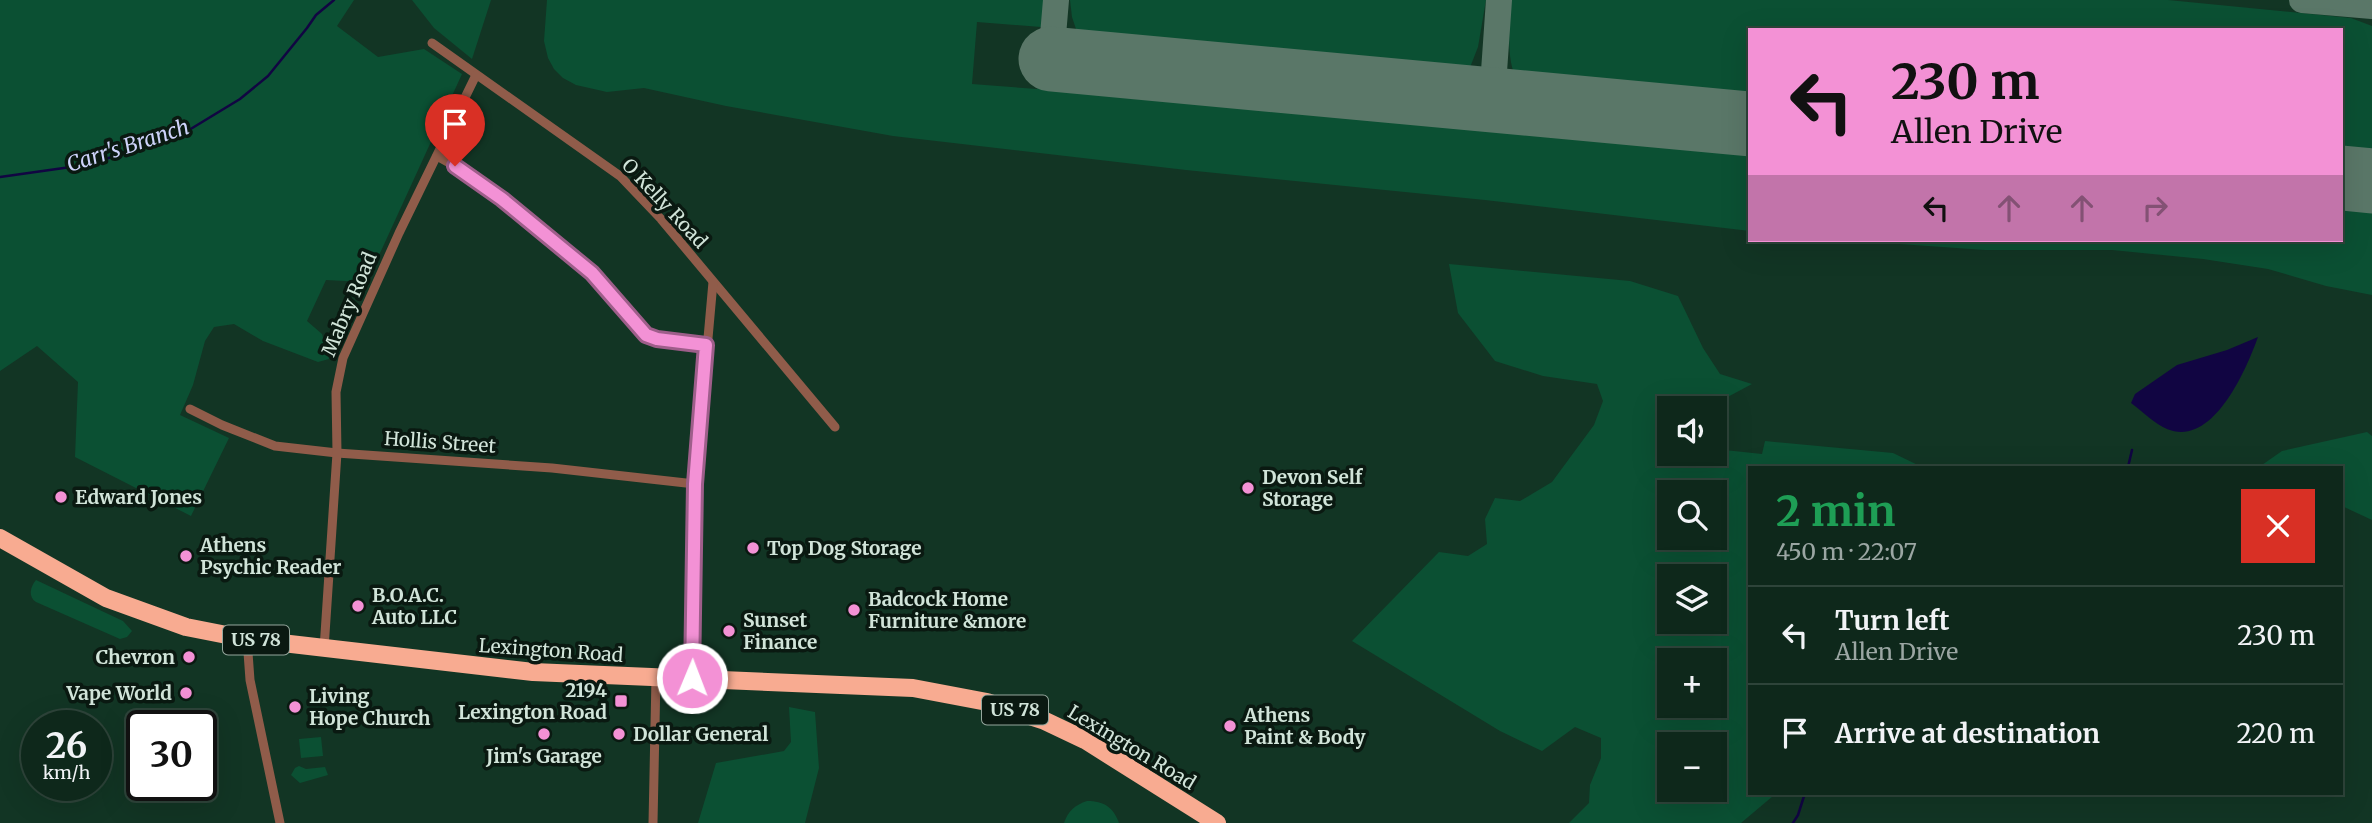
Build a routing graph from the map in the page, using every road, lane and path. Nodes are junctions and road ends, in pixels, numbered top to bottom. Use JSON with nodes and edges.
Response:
{"nodes":[{"id":1,"x":432,"y":43,"type":"dead end"},
{"id":2,"x":476,"y":75,"type":"junction"},
{"id":3,"x":437,"y":156,"type":"junction"},
{"id":4,"x":713,"y":282,"type":"junction"},
{"id":5,"x":706,"y":345,"type":"junction"},
{"id":6,"x":190,"y":409,"type":"dead end"},
{"id":7,"x":835,"y":428,"type":"dead end"},
{"id":8,"x":337,"y":453,"type":"junction"},
{"id":9,"x":695,"y":484,"type":"junction"},
{"id":10,"x":0,"y":538,"type":"edge"},
{"id":11,"x":247,"y":639,"type":"junction"},
{"id":12,"x":324,"y":649,"type":"junction"},
{"id":13,"x":656,"y":677,"type":"junction"},
{"id":14,"x":692,"y":678,"type":"junction"},
{"id":15,"x":280,"y":823,"type":"edge"},
{"id":16,"x":653,"y":823,"type":"edge"},
{"id":17,"x":1217,"y":823,"type":"edge"}],
"edges":[{"from":1,"to":2,"type":"street","name":"O Kelly Road"},
{"from":2,"to":3,"type":"street","name":"Mabry Road"},
{"from":2,"to":4,"type":"street","name":"O Kelly Road"},
{"from":3,"to":5,"type":"street"},
{"from":3,"to":8,"type":"street","name":"Mabry Road"},
{"from":4,"to":5,"type":"street"},
{"from":4,"to":7,"type":"street","name":"O Kelly Road"},
{"from":5,"to":9,"type":"street"},
{"from":6,"to":8,"type":"street","name":"Hollis Street"},
{"from":8,"to":9,"type":"street","name":"Hollis Street"},
{"from":8,"to":12,"type":"street","name":"Mabry Road"},
{"from":9,"to":14,"type":"street"},
{"from":10,"to":11,"type":"highway","name":"Lexington Road","number":"US 78"},
{"from":11,"to":12,"type":"highway","name":"Lexington Road","number":"US 78"},
{"from":11,"to":15,"type":"street"},
{"from":12,"to":13,"type":"highway","name":"Lexington Road","number":"US 78"},
{"from":13,"to":14,"type":"highway","name":"Lexington Road","number":"US 78"},
{"from":13,"to":16,"type":"street"},
{"from":14,"to":17,"type":"highway","name":"Lexington Road","number":"US 78"}]}
